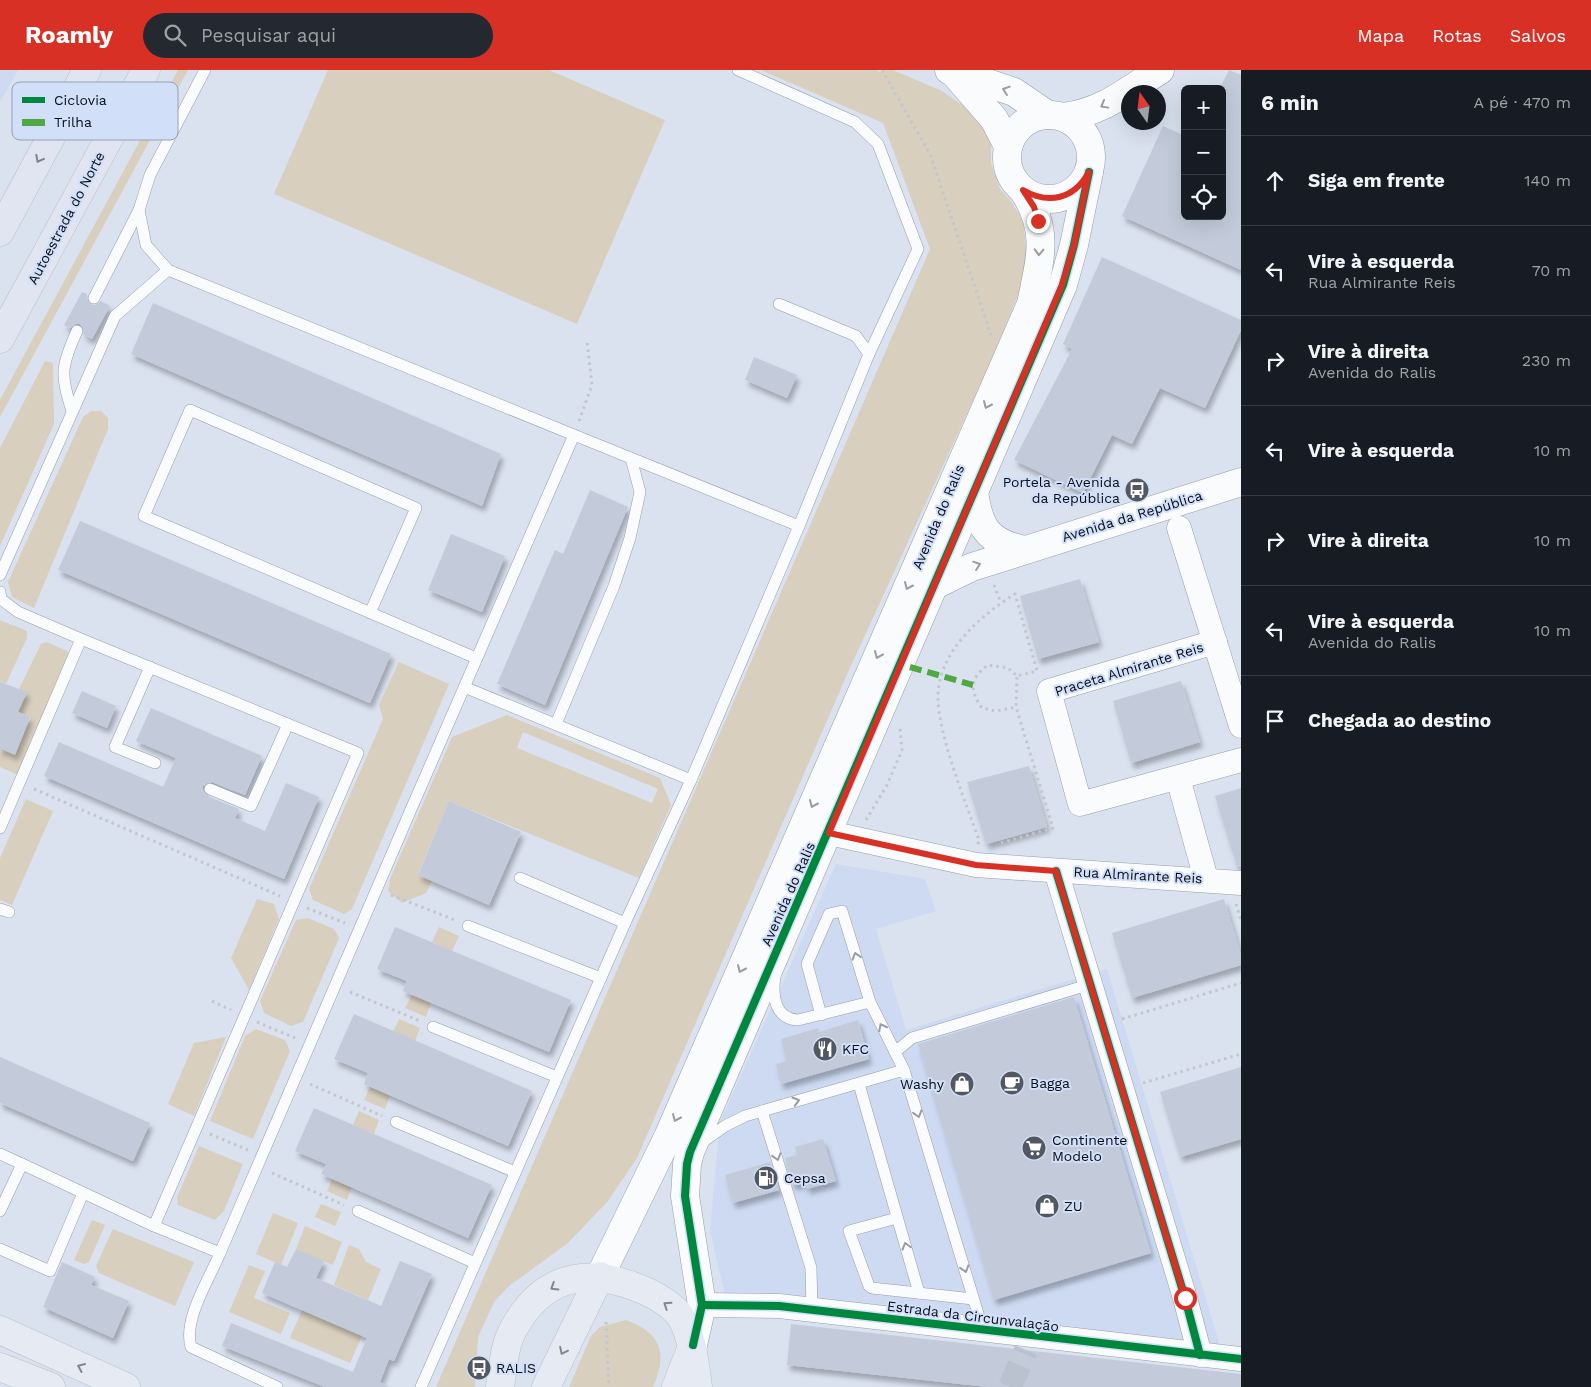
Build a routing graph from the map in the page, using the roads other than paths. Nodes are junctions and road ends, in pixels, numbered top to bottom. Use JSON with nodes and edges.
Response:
{"nodes":[{"id":1,"x":87,"y":70,"type":"edge"},
{"id":2,"x":146,"y":70,"type":"edge"},
{"id":3,"x":205,"y":70,"type":"edge"},
{"id":4,"x":738,"y":70,"type":"edge"},
{"id":5,"x":1160,"y":70,"type":"edge"},
{"id":6,"x":951,"y":71,"type":"edge"},
{"id":7,"x":81,"y":82,"type":"edge"},
{"id":8,"x":139,"y":82,"type":"edge"},
{"id":9,"x":1056,"y":116,"type":"junction"},
{"id":10,"x":178,"y":122,"type":"edge"},
{"id":11,"x":49,"y":140,"type":"edge"},
{"id":12,"x":108,"y":140,"type":"edge"},
{"id":13,"x":168,"y":140,"type":"edge"},
{"id":14,"x":1008,"y":146,"type":"junction"},
{"id":15,"x":1089,"y":172,"type":"junction"},
{"id":16,"x":1023,"y":190,"type":"junction"},
{"id":17,"x":139,"y":210,"type":"junction"},
{"id":18,"x":0,"y":232,"type":"edge"},
{"id":19,"x":168,"y":270,"type":"junction"},
{"id":20,"x":94,"y":298,"type":"dead end"},
{"id":21,"x":780,"y":304,"type":"dead end"},
{"id":22,"x":77,"y":331,"type":"dead end"},
{"id":23,"x":0,"y":339,"type":"edge"},
{"id":24,"x":869,"y":354,"type":"junction"},
{"id":25,"x":72,"y":411,"type":"junction"},
{"id":26,"x":574,"y":435,"type":"junction"},
{"id":27,"x":631,"y":458,"type":"junction"},
{"id":28,"x":1240,"y":483,"type":"edge"},
{"id":29,"x":974,"y":492,"type":"junction"},
{"id":30,"x":799,"y":526,"type":"junction"},
{"id":31,"x":1180,"y":528,"type":"dead end"},
{"id":32,"x":1024,"y":550,"type":"junction"},
{"id":33,"x":0,"y":575,"type":"edge"},
{"id":34,"x":933,"y":586,"type":"junction"},
{"id":35,"x":0,"y":592,"type":"edge"},
{"id":36,"x":370,"y":613,"type":"junction"},
{"id":37,"x":81,"y":639,"type":"junction"},
{"id":38,"x":1215,"y":642,"type":"junction"},
{"id":39,"x":476,"y":658,"type":"junction"},
{"id":40,"x":150,"y":667,"type":"junction"},
{"id":41,"x":464,"y":686,"type":"junction"},
{"id":42,"x":288,"y":724,"type":"junction"},
{"id":43,"x":556,"y":724,"type":"junction"},
{"id":44,"x":1241,"y":726,"type":"edge"},
{"id":45,"x":1241,"y":760,"type":"edge"},
{"id":46,"x":155,"y":763,"type":"dead end"},
{"id":47,"x":1178,"y":778,"type":"junction"},
{"id":48,"x":690,"y":780,"type":"junction"},
{"id":49,"x":210,"y":789,"type":"dead end"},
{"id":50,"x":0,"y":828,"type":"edge"},
{"id":51,"x":829,"y":833,"type":"junction"},
{"id":52,"x":1056,"y":871,"type":"junction"},
{"id":53,"x":520,"y":878,"type":"dead end"},
{"id":54,"x":1206,"y":879,"type":"junction"},
{"id":55,"x":1241,"y":883,"type":"edge"},
{"id":56,"x":625,"y":923,"type":"junction"},
{"id":57,"x":468,"y":926,"type":"dead end"},
{"id":58,"x":781,"y":941,"type":"junction"},
{"id":59,"x":601,"y":978,"type":"junction"},
{"id":60,"x":1091,"y":984,"type":"junction"},
{"id":61,"x":870,"y":1002,"type":"junction"},
{"id":62,"x":820,"y":1015,"type":"junction"},
{"id":63,"x":433,"y":1027,"type":"dead end"},
{"id":64,"x":895,"y":1052,"type":"junction"},
{"id":65,"x":904,"y":1070,"type":"junction"},
{"id":66,"x":557,"y":1077,"type":"junction"},
{"id":67,"x":859,"y":1084,"type":"junction"},
{"id":68,"x":762,"y":1111,"type":"junction"},
{"id":69,"x":396,"y":1122,"type":"dead end"},
{"id":70,"x":690,"y":1152,"type":"junction"},
{"id":71,"x":0,"y":1154,"type":"edge"},
{"id":72,"x":22,"y":1164,"type":"junction"},
{"id":73,"x":515,"y":1172,"type":"junction"},
{"id":74,"x":84,"y":1192,"type":"junction"},
{"id":75,"x":0,"y":1211,"type":"edge"},
{"id":76,"x":358,"y":1211,"type":"road end"},
{"id":77,"x":897,"y":1218,"type":"junction"},
{"id":78,"x":154,"y":1226,"type":"junction"},
{"id":79,"x":0,"y":1249,"type":"edge"},
{"id":80,"x":220,"y":1253,"type":"junction"},
{"id":81,"x":476,"y":1263,"type":"junction"},
{"id":82,"x":600,"y":1276,"type":"junction"},
{"id":83,"x":919,"y":1293,"type":"junction"},
{"id":84,"x":973,"y":1299,"type":"junction"},
{"id":85,"x":702,"y":1305,"type":"junction"},
{"id":86,"x":812,"y":1310,"type":"junction"},
{"id":87,"x":0,"y":1330,"type":"edge"},
{"id":88,"x":983,"y":1330,"type":"junction"},
{"id":89,"x":693,"y":1345,"type":"junction"},
{"id":90,"x":1200,"y":1355,"type":"junction"},
{"id":91,"x":1241,"y":1359,"type":"edge"},
{"id":92,"x":0,"y":1367,"type":"edge"},
{"id":93,"x":35,"y":1387,"type":"edge"},
{"id":94,"x":51,"y":1387,"type":"edge"},
{"id":95,"x":126,"y":1387,"type":"edge"},
{"id":96,"x":277,"y":1387,"type":"edge"},
{"id":97,"x":421,"y":1387,"type":"edge"},
{"id":98,"x":500,"y":1387,"type":"edge"},
{"id":99,"x":546,"y":1387,"type":"edge"},
{"id":100,"x":676,"y":1387,"type":"edge"},
{"id":101,"x":698,"y":1387,"type":"edge"}],
"edges":[{"from":1,"to":7,"type":"highway","one_way":true},
{"from":2,"to":8,"type":"highway","name":"Autoestrada do Norte"},
{"from":3,"to":10,"type":"lane"},
{"from":4,"to":24,"type":"lane"},
{"from":5,"to":9,"type":"street","one_way":true},
{"from":9,"to":6,"type":"street","one_way":true},
{"from":6,"to":14,"type":"street"},
{"from":9,"to":14,"type":"street"},
{"from":9,"to":15,"type":"street"},
{"from":11,"to":18,"type":"highway","one_way":true},
{"from":12,"to":23,"type":"highway","name":"Autoestrada do Norte"},
{"from":13,"to":17,"type":"lane"},
{"from":14,"to":16,"type":"street"},
{"from":15,"to":16,"type":"street"},
{"from":15,"to":29,"type":"street","name":"Avenida do Ralis"},
{"from":16,"to":82,"type":"street","name":"Avenida do Ralis","one_way":true},
{"from":17,"to":19,"type":"lane"},
{"from":17,"to":20,"type":"lane"},
{"from":19,"to":25,"type":"lane"},
{"from":19,"to":26,"type":"lane"},
{"from":21,"to":24,"type":"lane"},
{"from":22,"to":25,"type":"lane"},
{"from":24,"to":30,"type":"lane"},
{"from":25,"to":33,"type":"lane"},
{"from":26,"to":27,"type":"lane"},
{"from":26,"to":39,"type":"lane"},
{"from":27,"to":30,"type":"lane"},
{"from":27,"to":43,"type":"lane"},
{"from":28,"to":32,"type":"street","name":"Avenida da República"},
{"from":29,"to":32,"type":"street"},
{"from":29,"to":34,"type":"street","name":"Avenida do Ralis"},
{"from":30,"to":48,"type":"lane"},
{"from":31,"to":38,"type":"street","name":"Praceta Almirante Reis"},
{"from":34,"to":32,"type":"street","name":"Avenida da República","one_way":true},
{"from":34,"to":51,"type":"street","name":"Avenida do Ralis"},
{"from":35,"to":37,"type":"lane"},
{"from":36,"to":36,"type":"lane"},
{"from":36,"to":39,"type":"lane"},
{"from":37,"to":40,"type":"lane"},
{"from":37,"to":50,"type":"lane"},
{"from":38,"to":44,"type":"street","name":"Praceta Almirante Reis"},
{"from":38,"to":47,"type":"street","name":"Praceta Almirante Reis"},
{"from":39,"to":41,"type":"lane"},
{"from":40,"to":42,"type":"lane"},
{"from":40,"to":46,"type":"lane"},
{"from":41,"to":43,"type":"lane"},
{"from":41,"to":80,"type":"lane"},
{"from":42,"to":49,"type":"lane"},
{"from":42,"to":78,"type":"lane"},
{"from":43,"to":48,"type":"lane"},
{"from":45,"to":47,"type":"street","name":"Praceta Almirante Reis"},
{"from":47,"to":54,"type":"street"},
{"from":48,"to":56,"type":"lane"},
{"from":51,"to":52,"type":"street","name":"Rua Almirante Reis"},
{"from":51,"to":58,"type":"street","name":"Avenida do Ralis"},
{"from":52,"to":54,"type":"street","name":"Rua Almirante Reis"},
{"from":52,"to":60,"type":"street"},
{"from":53,"to":56,"type":"lane"},
{"from":54,"to":55,"type":"street","name":"Rua Almirante Reis"},
{"from":56,"to":59,"type":"lane"},
{"from":57,"to":59,"type":"lane"},
{"from":58,"to":62,"type":"lane"},
{"from":58,"to":70,"type":"street","name":"Avenida do Ralis"},
{"from":59,"to":66,"type":"lane"},
{"from":60,"to":64,"type":"lane"},
{"from":60,"to":90,"type":"street"},
{"from":61,"to":62,"type":"lane"},
{"from":61,"to":62,"type":"lane","one_way":true},
{"from":64,"to":61,"type":"lane","one_way":true},
{"from":63,"to":66,"type":"lane"},
{"from":64,"to":65,"type":"lane"},
{"from":65,"to":67,"type":"lane"},
{"from":65,"to":84,"type":"lane","one_way":true},
{"from":66,"to":73,"type":"lane"},
{"from":68,"to":67,"type":"lane","one_way":true},
{"from":67,"to":77,"type":"lane"},
{"from":68,"to":70,"type":"lane"},
{"from":68,"to":86,"type":"lane","one_way":true},
{"from":69,"to":73,"type":"lane"},
{"from":70,"to":85,"type":"street","name":"Avenida do Ralis"},
{"from":71,"to":72,"type":"lane"},
{"from":72,"to":74,"type":"lane"},
{"from":72,"to":75,"type":"lane"},
{"from":73,"to":81,"type":"lane"},
{"from":74,"to":78,"type":"lane"},
{"from":74,"to":79,"type":"lane"},
{"from":76,"to":81,"type":"lane"},
{"from":83,"to":77,"type":"lane","one_way":true},
{"from":77,"to":83,"type":"lane"},
{"from":78,"to":80,"type":"lane"},
{"from":80,"to":96,"type":"lane"},
{"from":81,"to":97,"type":"lane"},
{"from":89,"to":82,"type":"highway","one_way":true},
{"from":82,"to":98,"type":"highway","one_way":true},
{"from":82,"to":99,"type":"highway","one_way":true},
{"from":83,"to":84,"type":"lane"},
{"from":84,"to":88,"type":"lane"},
{"from":85,"to":86,"type":"street","name":"Estrada da Circunvalação"},
{"from":85,"to":89,"type":"street","name":"Avenida do Ralis"},
{"from":86,"to":88,"type":"street","name":"Estrada da Circunvalação"},
{"from":95,"to":87,"type":"highway","one_way":true},
{"from":88,"to":90,"type":"street","name":"Estrada da Circunvalação"},
{"from":89,"to":100,"type":"highway"},
{"from":89,"to":101,"type":"highway"},
{"from":90,"to":91,"type":"street","name":"Estrada da Circunvalação"},
{"from":92,"to":93,"type":"highway"},
{"from":92,"to":94,"type":"highway"}]}
